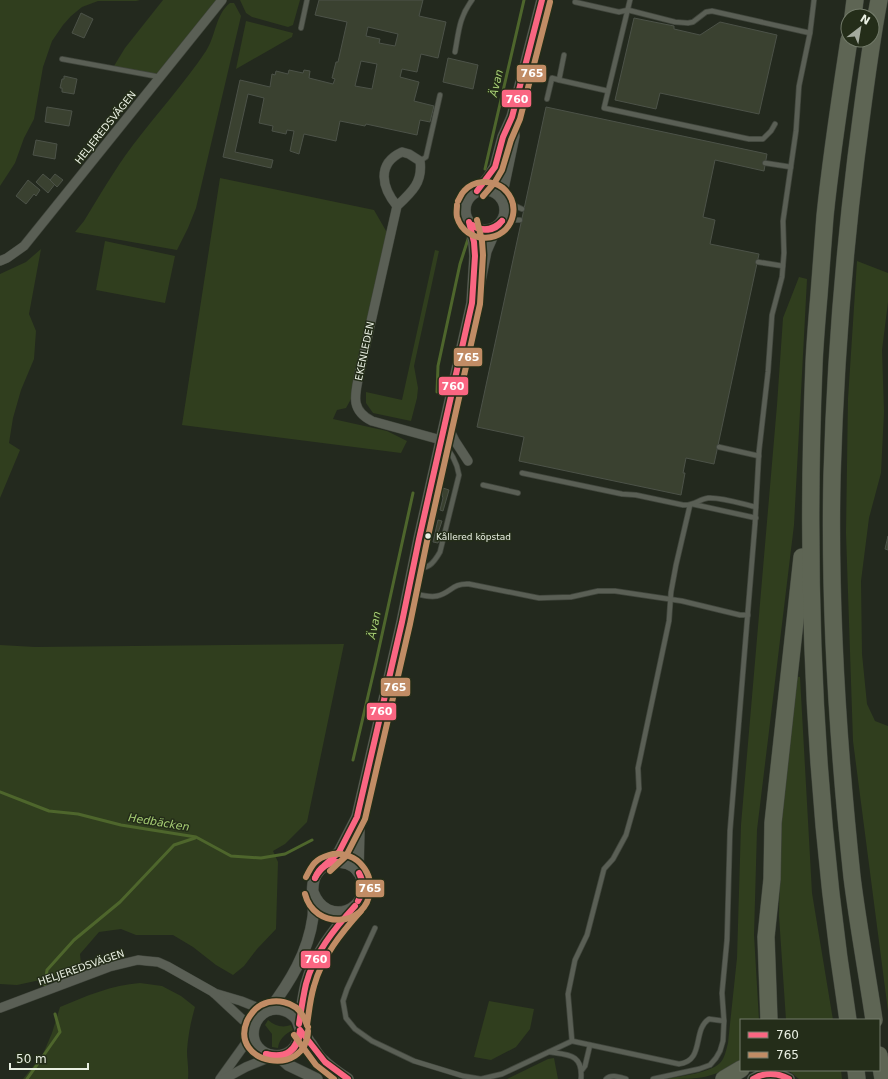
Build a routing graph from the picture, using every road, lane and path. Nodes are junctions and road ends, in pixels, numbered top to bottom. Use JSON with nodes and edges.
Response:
{"nodes":[{"id":1,"x":222,"y":0,"type":"edge"},
{"id":2,"x":307,"y":0,"type":"edge"},
{"id":3,"x":472,"y":0,"type":"edge"},
{"id":4,"x":542,"y":0,"type":"edge"},
{"id":5,"x":630,"y":0,"type":"edge"},
{"id":6,"x":814,"y":0,"type":"edge"},
{"id":7,"x":879,"y":0,"type":"edge"},
{"id":8,"x":579,"y":2,"type":"edge"},
{"id":9,"x":628,"y":10,"type":"junction"},
{"id":10,"x":301,"y":28,"type":"dead end"},
{"id":11,"x":810,"y":33,"type":"junction"},
{"id":12,"x":848,"y":48,"type":"edge"},
{"id":13,"x":455,"y":52,"type":"dead end"},
{"id":14,"x":564,"y":55,"type":"dead end"},
{"id":15,"x":62,"y":59,"type":"dead end"},
{"id":16,"x":160,"y":76,"type":"junction"},
{"id":17,"x":559,"y":80,"type":"junction"},
{"id":18,"x":608,"y":91,"type":"junction"},
{"id":19,"x":440,"y":95,"type":"dead end"},
{"id":20,"x":547,"y":99,"type":"dead end"},
{"id":21,"x":512,"y":117,"type":"junction"},
{"id":22,"x":776,"y":124,"type":"dead end"},
{"id":23,"x":420,"y":161,"type":"junction"},
{"id":24,"x":765,"y":163,"type":"dead end"},
{"id":25,"x":791,"y":167,"type":"junction"},
{"id":26,"x":477,"y":191,"type":"junction"},
{"id":27,"x":502,"y":199,"type":"junction"},
{"id":28,"x":398,"y":206,"type":"junction"},
{"id":29,"x":522,"y":209,"type":"dead end"},
{"id":30,"x":520,"y":220,"type":"dead end"},
{"id":31,"x":469,"y":222,"type":"junction"},
{"id":32,"x":497,"y":226,"type":"junction"},
{"id":33,"x":0,"y":261,"type":"edge"},
{"id":34,"x":758,"y":262,"type":"dead end"},
{"id":35,"x":783,"y":266,"type":"junction"},
{"id":36,"x":472,"y":303,"type":"junction"},
{"id":37,"x":445,"y":421,"type":"junction"},
{"id":38,"x":441,"y":440,"type":"junction"},
{"id":39,"x":719,"y":447,"type":"dead end"},
{"id":40,"x":759,"y":456,"type":"junction"},
{"id":41,"x":468,"y":461,"type":"dead end"},
{"id":42,"x":522,"y":473,"type":"dead end"},
{"id":43,"x":812,"y":476,"type":"junction"},
{"id":44,"x":483,"y":485,"type":"dead end"},
{"id":45,"x":518,"y":493,"type":"dead end"},
{"id":46,"x":691,"y":505,"type":"junction"},
{"id":47,"x":756,"y":506,"type":"junction"},
{"id":48,"x":756,"y":518,"type":"junction"},
{"id":49,"x":412,"y":571,"type":"junction"},
{"id":50,"x":408,"y":592,"type":"junction"},
{"id":51,"x":670,"y":599,"type":"junction"},
{"id":52,"x":748,"y":615,"type":"junction"},
{"id":53,"x":357,"y":817,"type":"junction"},
{"id":54,"x":325,"y":865,"type":"junction"},
{"id":55,"x":358,"y":872,"type":"junction"},
{"id":56,"x":771,"y":887,"type":"junction"},
{"id":57,"x":313,"y":892,"type":"junction"},
{"id":58,"x":355,"y":906,"type":"junction"},
{"id":59,"x":375,"y":928,"type":"dead end"},
{"id":60,"x":213,"y":992,"type":"junction"},
{"id":61,"x":0,"y":1008,"type":"edge"},
{"id":62,"x":268,"y":1011,"type":"junction"},
{"id":63,"x":768,"y":1019,"type":"edge"},
{"id":64,"x":780,"y":1019,"type":"edge"},
{"id":65,"x":848,"y":1019,"type":"edge"},
{"id":66,"x":874,"y":1019,"type":"edge"},
{"id":67,"x":724,"y":1021,"type":"junction"},
{"id":68,"x":300,"y":1027,"type":"junction"},
{"id":69,"x":253,"y":1031,"type":"junction"},
{"id":70,"x":572,"y":1041,"type":"junction"},
{"id":71,"x":590,"y":1045,"type":"junction"},
{"id":72,"x":548,"y":1052,"type":"junction"},
{"id":73,"x":276,"y":1056,"type":"junction"},
{"id":74,"x":880,"y":1061,"type":"edge"},
{"id":75,"x":582,"y":1070,"type":"junction"},
{"id":76,"x":740,"y":1070,"type":"edge"},
{"id":77,"x":762,"y":1074,"type":"edge"},
{"id":78,"x":220,"y":1079,"type":"edge"},
{"id":79,"x":224,"y":1079,"type":"edge"},
{"id":80,"x":317,"y":1079,"type":"edge"},
{"id":81,"x":348,"y":1079,"type":"edge"},
{"id":82,"x":581,"y":1079,"type":"edge"},
{"id":83,"x":606,"y":1079,"type":"edge"},
{"id":84,"x":626,"y":1079,"type":"edge"},
{"id":85,"x":653,"y":1079,"type":"edge"},
{"id":86,"x":724,"y":1079,"type":"edge"},
{"id":87,"x":789,"y":1079,"type":"edge"},
{"id":88,"x":883,"y":1079,"type":"edge"}],
"edges":[{"from":1,"to":16,"type":"street","name":"HELJEREDSVÄGEN"},
{"from":2,"to":10,"type":"lane"},
{"from":3,"to":13,"type":"lane"},
{"from":4,"to":21,"type":"street"},
{"from":5,"to":9,"type":"lane"},
{"from":6,"to":11,"type":"lane"},
{"from":7,"to":66,"type":"highway"},
{"from":8,"to":9,"type":"lane"},
{"from":9,"to":11,"type":"lane"},
{"from":9,"to":18,"type":"lane"},
{"from":11,"to":25,"type":"lane"},
{"from":12,"to":43,"type":"highway"},
{"from":14,"to":17,"type":"lane"},
{"from":15,"to":16,"type":"lane"},
{"from":16,"to":33,"type":"street","name":"HELJEREDSVÄGEN"},
{"from":17,"to":18,"type":"lane"},
{"from":17,"to":20,"type":"lane"},
{"from":18,"to":22,"type":"lane"},
{"from":19,"to":23,"type":"lane"},
{"from":21,"to":26,"type":"street"},
{"from":21,"to":27,"type":"street"},
{"from":23,"to":28,"type":"street","name":"EKENLEDEN"},
{"from":23,"to":28,"type":"street"},
{"from":24,"to":25,"type":"lane"},
{"from":25,"to":35,"type":"lane"},
{"from":26,"to":27,"type":"street"},
{"from":26,"to":31,"type":"street"},
{"from":27,"to":29,"type":"lane"},
{"from":27,"to":32,"type":"street"},
{"from":28,"to":38,"type":"street","name":"EKENLEDEN"},
{"from":30,"to":32,"type":"lane"},
{"from":31,"to":32,"type":"street"},
{"from":31,"to":36,"type":"street"},
{"from":32,"to":36,"type":"street"},
{"from":34,"to":35,"type":"lane"},
{"from":35,"to":40,"type":"lane"},
{"from":36,"to":37,"type":"street"},
{"from":37,"to":38,"type":"street"},
{"from":37,"to":41,"type":"street"},
{"from":38,"to":49,"type":"street"},
{"from":38,"to":49,"type":"lane"},
{"from":39,"to":40,"type":"lane"},
{"from":40,"to":47,"type":"lane"},
{"from":42,"to":46,"type":"lane"},
{"from":43,"to":56,"type":"highway"},
{"from":43,"to":65,"type":"highway"},
{"from":44,"to":45,"type":"lane"},
{"from":46,"to":47,"type":"lane"},
{"from":46,"to":48,"type":"lane"},
{"from":46,"to":51,"type":"lane"},
{"from":47,"to":48,"type":"lane"},
{"from":48,"to":52,"type":"lane"},
{"from":49,"to":50,"type":"street"},
{"from":50,"to":51,"type":"lane"},
{"from":50,"to":53,"type":"street"},
{"from":51,"to":52,"type":"lane"},
{"from":51,"to":70,"type":"lane"},
{"from":52,"to":67,"type":"lane"},
{"from":53,"to":54,"type":"street"},
{"from":53,"to":55,"type":"street"},
{"from":54,"to":55,"type":"street"},
{"from":54,"to":57,"type":"street"},
{"from":55,"to":58,"type":"street"},
{"from":56,"to":63,"type":"highway"},
{"from":56,"to":64,"type":"highway"},
{"from":57,"to":58,"type":"street"},
{"from":57,"to":62,"type":"street"},
{"from":58,"to":68,"type":"street"},
{"from":59,"to":72,"type":"lane"},
{"from":60,"to":61,"type":"street","name":"HELJEREDSVÄGEN"},
{"from":60,"to":62,"type":"street","name":"HELJEREDSVÄGEN"},
{"from":60,"to":69,"type":"street","name":"HELJEREDSVÄGEN"},
{"from":62,"to":68,"type":"street"},
{"from":62,"to":69,"type":"street"},
{"from":67,"to":71,"type":"lane"},
{"from":67,"to":85,"type":"lane"},
{"from":68,"to":73,"type":"street"},
{"from":68,"to":81,"type":"street"},
{"from":69,"to":73,"type":"street"},
{"from":69,"to":78,"type":"street"},
{"from":70,"to":71,"type":"lane"},
{"from":70,"to":72,"type":"lane"},
{"from":71,"to":75,"type":"lane"},
{"from":72,"to":75,"type":"lane"},
{"from":73,"to":79,"type":"street"},
{"from":73,"to":80,"type":"street"},
{"from":74,"to":88,"type":"highway"},
{"from":75,"to":82,"type":"lane"},
{"from":76,"to":86,"type":"highway"},
{"from":77,"to":87,"type":"street"},
{"from":83,"to":84,"type":"lane"}]}
